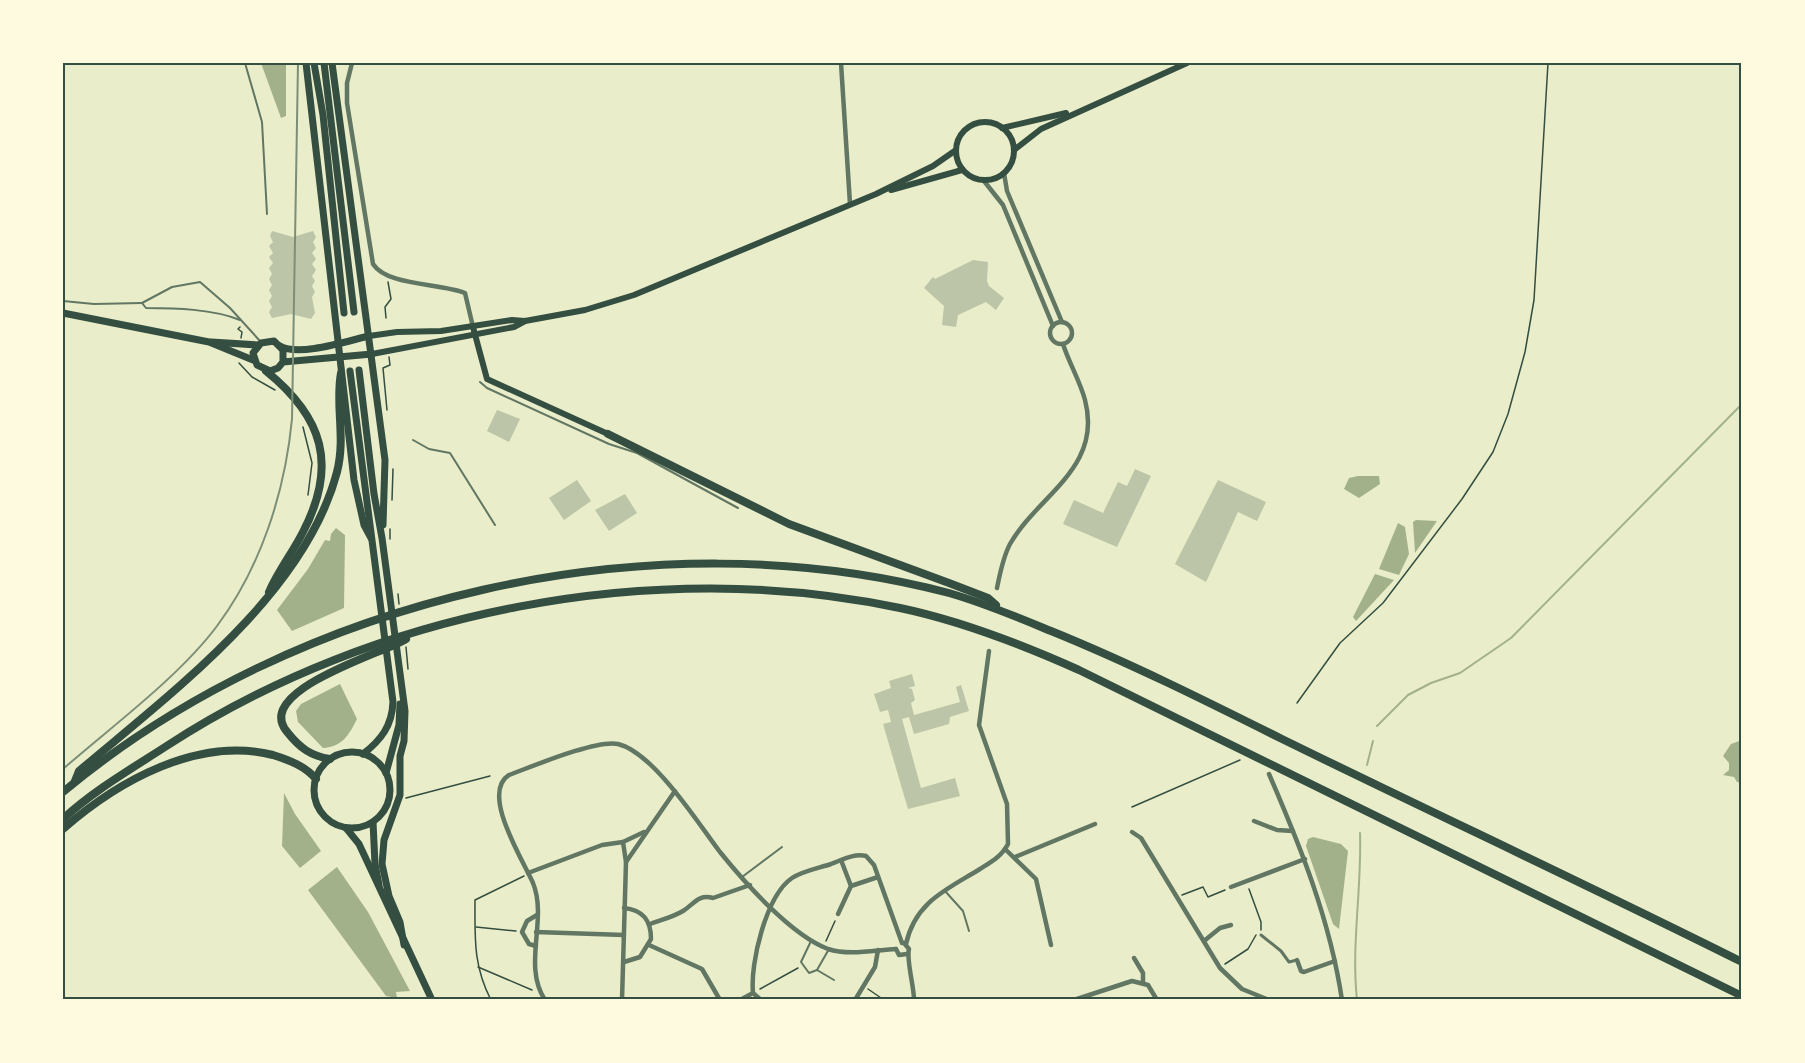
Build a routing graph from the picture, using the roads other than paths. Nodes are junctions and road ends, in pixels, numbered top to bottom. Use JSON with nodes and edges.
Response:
{"nodes":[{"id":1,"x":245,"y":63,"type":"edge"},
{"id":2,"x":306,"y":63,"type":"edge"},
{"id":3,"x":314,"y":63,"type":"edge"},
{"id":4,"x":324,"y":63,"type":"edge"},
{"id":5,"x":332,"y":63,"type":"edge"},
{"id":6,"x":352,"y":63,"type":"edge"},
{"id":7,"x":842,"y":63,"type":"edge"},
{"id":8,"x":1187,"y":63,"type":"edge"},
{"id":9,"x":1081,"y":109,"type":"junction"},
{"id":10,"x":1002,"y":128,"type":"junction"},
{"id":11,"x":956,"y":150,"type":"junction"},
{"id":12,"x":1014,"y":150,"type":"junction"},
{"id":13,"x":962,"y":170,"type":"junction"},
{"id":14,"x":1004,"y":173,"type":"junction"},
{"id":15,"x":984,"y":181,"type":"junction"},
{"id":16,"x":876,"y":194,"type":"junction"},
{"id":17,"x":850,"y":204,"type":"junction"},
{"id":18,"x":267,"y":214,"type":"dead end"},
{"id":19,"x":63,"y":301,"type":"edge"},
{"id":20,"x":142,"y":303,"type":"junction"},
{"id":21,"x":354,"y":312,"type":"dead end"},
{"id":22,"x":344,"y":313,"type":"dead end"},
{"id":23,"x":63,"y":315,"type":"edge"},
{"id":24,"x":241,"y":321,"type":"junction"},
{"id":25,"x":1062,"y":322,"type":"junction"},
{"id":26,"x":1053,"y":326,"type":"junction"},
{"id":27,"x":474,"y":331,"type":"junction"},
{"id":28,"x":369,"y":336,"type":"junction"},
{"id":29,"x":209,"y":342,"type":"junction"},
{"id":30,"x":337,"y":343,"type":"junction"},
{"id":31,"x":259,"y":344,"type":"junction"},
{"id":32,"x":1063,"y":344,"type":"junction"},
{"id":33,"x":280,"y":346,"type":"junction"},
{"id":34,"x":372,"y":354,"type":"junction"},
{"id":35,"x":340,"y":357,"type":"junction"},
{"id":36,"x":253,"y":360,"type":"junction"},
{"id":37,"x":283,"y":362,"type":"junction"},
{"id":38,"x":359,"y":370,"type":"dead end"},
{"id":39,"x":266,"y":371,"type":"junction"},
{"id":40,"x":350,"y":371,"type":"dead end"},
{"id":41,"x":341,"y":373,"type":"junction"},
{"id":42,"x":480,"y":382,"type":"dead end"},
{"id":43,"x":604,"y":435,"type":"junction"},
{"id":44,"x":413,"y":440,"type":"dead end"},
{"id":45,"x":738,"y":507,"type":"dead end"},
{"id":46,"x":495,"y":525,"type":"dead end"},
{"id":47,"x":370,"y":538,"type":"junction"},
{"id":48,"x":382,"y":538,"type":"junction"},
{"id":49,"x":997,"y":588,"type":"dead end"},
{"id":50,"x":267,"y":596,"type":"junction"},
{"id":51,"x":1001,"y":610,"type":"junction"},
{"id":52,"x":408,"y":635,"type":"junction"},
{"id":53,"x":989,"y":651,"type":"dead end"},
{"id":54,"x":401,"y":686,"type":"junction"},
{"id":55,"x":363,"y":754,"type":"junction"},
{"id":56,"x":330,"y":759,"type":"junction"},
{"id":57,"x":386,"y":773,"type":"junction"},
{"id":58,"x":1269,"y":774,"type":"dead end"},
{"id":59,"x":316,"y":779,"type":"junction"},
{"id":60,"x":74,"y":782,"type":"junction"},
{"id":61,"x":675,"y":791,"type":"junction"},
{"id":62,"x":63,"y":792,"type":"edge"},
{"id":63,"x":63,"y":819,"type":"edge"},
{"id":64,"x":1254,"y":821,"type":"dead end"},
{"id":65,"x":373,"y":822,"type":"junction"},
{"id":66,"x":1095,"y":824,"type":"dead end"},
{"id":67,"x":346,"y":828,"type":"junction"},
{"id":68,"x":63,"y":829,"type":"edge"},
{"id":69,"x":1293,"y":831,"type":"junction"},
{"id":70,"x":644,"y":832,"type":"junction"},
{"id":71,"x":1132,"y":832,"type":"dead end"},
{"id":72,"x":623,"y":842,"type":"junction"},
{"id":73,"x":782,"y":847,"type":"dead end"},
{"id":74,"x":1005,"y":849,"type":"junction"},
{"id":75,"x":1015,"y":857,"type":"junction"},
{"id":76,"x":1305,"y":859,"type":"junction"},
{"id":77,"x":841,"y":860,"type":"junction"},
{"id":78,"x":626,"y":862,"type":"junction"},
{"id":79,"x":529,"y":875,"type":"junction"},
{"id":80,"x":742,"y":877,"type":"junction"},
{"id":81,"x":878,"y":877,"type":"junction"},
{"id":82,"x":750,"y":885,"type":"junction"},
{"id":83,"x":851,"y":886,"type":"junction"},
{"id":84,"x":1231,"y":887,"type":"road end"},
{"id":85,"x":945,"y":891,"type":"junction"},
{"id":86,"x":386,"y":905,"type":"junction"},
{"id":87,"x":771,"y":906,"type":"junction"},
{"id":88,"x":624,"y":908,"type":"junction"},
{"id":89,"x":837,"y":914,"type":"road end"},
{"id":90,"x":537,"y":915,"type":"junction"},
{"id":91,"x":650,"y":924,"type":"junction"},
{"id":92,"x":1231,"y":925,"type":"dead end"},
{"id":93,"x":969,"y":931,"type":"dead end"},
{"id":94,"x":536,"y":932,"type":"junction"},
{"id":95,"x":624,"y":935,"type":"junction"},
{"id":96,"x":1261,"y":935,"type":"road end"},
{"id":97,"x":811,"y":941,"type":"junction"},
{"id":98,"x":1204,"y":941,"type":"junction"},
{"id":99,"x":904,"y":943,"type":"junction"},
{"id":100,"x":404,"y":945,"type":"junction"},
{"id":101,"x":649,"y":945,"type":"junction"},
{"id":102,"x":1051,"y":945,"type":"dead end"},
{"id":103,"x":536,"y":946,"type":"junction"},
{"id":104,"x":826,"y":948,"type":"junction"},
{"id":105,"x":896,"y":949,"type":"junction"},
{"id":106,"x":878,"y":950,"type":"junction"},
{"id":107,"x":907,"y":954,"type":"junction"},
{"id":108,"x":1134,"y":958,"type":"dead end"},
{"id":109,"x":1297,"y":960,"type":"joint"},
{"id":110,"x":624,"y":962,"type":"junction"},
{"id":111,"x":1335,"y":962,"type":"junction"},
{"id":112,"x":1742,"y":962,"type":"edge"},
{"id":113,"x":817,"y":970,"type":"junction"},
{"id":114,"x":834,"y":980,"type":"dead end"},
{"id":115,"x":1143,"y":983,"type":"junction"},
{"id":116,"x":753,"y":993,"type":"junction"},
{"id":117,"x":1742,"y":996,"type":"edge"},
{"id":118,"x":1077,"y":999,"type":"edge"},
{"id":119,"x":432,"y":1000,"type":"edge"},
{"id":120,"x":545,"y":1000,"type":"edge"},
{"id":121,"x":622,"y":1000,"type":"edge"},
{"id":122,"x":720,"y":1000,"type":"edge"},
{"id":123,"x":740,"y":1000,"type":"edge"},
{"id":124,"x":761,"y":1000,"type":"edge"},
{"id":125,"x":855,"y":1000,"type":"edge"},
{"id":126,"x":914,"y":1000,"type":"edge"},
{"id":127,"x":1157,"y":1000,"type":"edge"},
{"id":128,"x":1269,"y":1000,"type":"edge"},
{"id":129,"x":1342,"y":1000,"type":"edge"}],
"edges":[{"from":1,"to":18,"type":"lane"},
{"from":2,"to":30,"type":"main road"},
{"from":3,"to":22,"type":"main road"},
{"from":4,"to":21,"type":"main road"},
{"from":5,"to":28,"type":"main road"},
{"from":6,"to":27,"type":"street"},
{"from":7,"to":17,"type":"street"},
{"from":8,"to":9,"type":"main road"},
{"from":9,"to":10,"type":"main road"},
{"from":9,"to":12,"type":"main road"},
{"from":10,"to":11,"type":"main road"},
{"from":10,"to":12,"type":"main road"},
{"from":11,"to":13,"type":"main road"},
{"from":11,"to":16,"type":"main road"},
{"from":12,"to":14,"type":"main road"},
{"from":13,"to":15,"type":"main road"},
{"from":13,"to":16,"type":"main road"},
{"from":14,"to":15,"type":"main road"},
{"from":14,"to":25,"type":"street"},
{"from":15,"to":26,"type":"street"},
{"from":16,"to":17,"type":"main road"},
{"from":17,"to":27,"type":"main road"},
{"from":19,"to":20,"type":"lane"},
{"from":20,"to":24,"type":"lane"},
{"from":20,"to":24,"type":"lane"},
{"from":23,"to":29,"type":"main road"},
{"from":24,"to":31,"type":"lane"},
{"from":25,"to":26,"type":"street"},
{"from":25,"to":32,"type":"street"},
{"from":26,"to":32,"type":"street"},
{"from":27,"to":28,"type":"main road"},
{"from":27,"to":34,"type":"main road"},
{"from":27,"to":43,"type":"main road"},
{"from":28,"to":30,"type":"main road"},
{"from":28,"to":34,"type":"main road"},
{"from":29,"to":31,"type":"main road"},
{"from":29,"to":36,"type":"main road"},
{"from":30,"to":33,"type":"main road"},
{"from":30,"to":35,"type":"main road"},
{"from":31,"to":33,"type":"main road"},
{"from":31,"to":36,"type":"main road"},
{"from":32,"to":49,"type":"street"},
{"from":33,"to":37,"type":"main road"},
{"from":34,"to":35,"type":"main road"},
{"from":34,"to":48,"type":"main road"},
{"from":35,"to":37,"type":"main road"},
{"from":35,"to":41,"type":"main road"},
{"from":36,"to":39,"type":"main road"},
{"from":37,"to":39,"type":"main road"},
{"from":38,"to":48,"type":"main road"},
{"from":39,"to":50,"type":"highway"},
{"from":40,"to":47,"type":"main road"},
{"from":41,"to":47,"type":"main road"},
{"from":41,"to":50,"type":"highway"},
{"from":42,"to":43,"type":"lane"},
{"from":43,"to":45,"type":"lane"},
{"from":43,"to":51,"type":"highway"},
{"from":44,"to":46,"type":"lane"},
{"from":47,"to":55,"type":"main road"},
{"from":48,"to":54,"type":"main road"},
{"from":50,"to":60,"type":"highway"},
{"from":51,"to":60,"type":"highway"},
{"from":51,"to":112,"type":"highway"},
{"from":52,"to":56,"type":"highway"},
{"from":52,"to":63,"type":"highway"},
{"from":52,"to":117,"type":"highway"},
{"from":53,"to":74,"type":"street"},
{"from":54,"to":57,"type":"main road"},
{"from":54,"to":100,"type":"main road"},
{"from":55,"to":56,"type":"main road"},
{"from":55,"to":57,"type":"main road"},
{"from":56,"to":59,"type":"main road"},
{"from":57,"to":65,"type":"main road"},
{"from":58,"to":69,"type":"street"},
{"from":59,"to":67,"type":"main road"},
{"from":59,"to":68,"type":"highway"},
{"from":60,"to":62,"type":"highway"},
{"from":61,"to":70,"type":"street"},
{"from":61,"to":79,"type":"street"},
{"from":61,"to":80,"type":"street"},
{"from":64,"to":69,"type":"street"},
{"from":65,"to":67,"type":"main road"},
{"from":65,"to":86,"type":"main road"},
{"from":66,"to":75,"type":"street"},
{"from":67,"to":86,"type":"main road"},
{"from":69,"to":76,"type":"street"},
{"from":70,"to":72,"type":"street"},
{"from":70,"to":78,"type":"street"},
{"from":71,"to":98,"type":"street"},
{"from":72,"to":78,"type":"street"},
{"from":72,"to":79,"type":"street"},
{"from":73,"to":80,"type":"lane"},
{"from":74,"to":75,"type":"street"},
{"from":74,"to":85,"type":"street"},
{"from":75,"to":102,"type":"street"},
{"from":76,"to":84,"type":"street"},
{"from":76,"to":111,"type":"street"},
{"from":77,"to":81,"type":"street"},
{"from":77,"to":83,"type":"street"},
{"from":77,"to":87,"type":"street"},
{"from":78,"to":88,"type":"street"},
{"from":79,"to":90,"type":"street"},
{"from":80,"to":82,"type":"street"},
{"from":81,"to":83,"type":"street"},
{"from":81,"to":99,"type":"street"},
{"from":82,"to":87,"type":"street"},
{"from":82,"to":91,"type":"street"},
{"from":83,"to":89,"type":"street"},
{"from":85,"to":93,"type":"lane"},
{"from":85,"to":99,"type":"street"},
{"from":86,"to":100,"type":"main road"},
{"from":87,"to":97,"type":"street"},
{"from":87,"to":116,"type":"street"},
{"from":88,"to":91,"type":"street"},
{"from":88,"to":95,"type":"street"},
{"from":90,"to":94,"type":"street"},
{"from":90,"to":103,"type":"street"},
{"from":91,"to":101,"type":"street"},
{"from":92,"to":98,"type":"street"},
{"from":94,"to":95,"type":"street"},
{"from":94,"to":103,"type":"street"},
{"from":95,"to":110,"type":"street"},
{"from":96,"to":109,"type":"street"},
{"from":97,"to":104,"type":"street"},
{"from":97,"to":113,"type":"lane"},
{"from":98,"to":128,"type":"street"},
{"from":99,"to":105,"type":"street"},
{"from":99,"to":107,"type":"street"},
{"from":100,"to":119,"type":"main road"},
{"from":101,"to":110,"type":"street"},
{"from":101,"to":122,"type":"street"},
{"from":103,"to":120,"type":"street"},
{"from":104,"to":106,"type":"street"},
{"from":104,"to":113,"type":"lane"},
{"from":105,"to":106,"type":"street"},
{"from":105,"to":107,"type":"street"},
{"from":106,"to":125,"type":"street"},
{"from":107,"to":126,"type":"street"},
{"from":108,"to":115,"type":"street"},
{"from":109,"to":111,"type":"street"},
{"from":110,"to":121,"type":"street"},
{"from":111,"to":129,"type":"street"},
{"from":113,"to":114,"type":"lane"},
{"from":115,"to":118,"type":"street"},
{"from":115,"to":127,"type":"street"},
{"from":116,"to":123,"type":"street"},
{"from":116,"to":124,"type":"street"}]}
